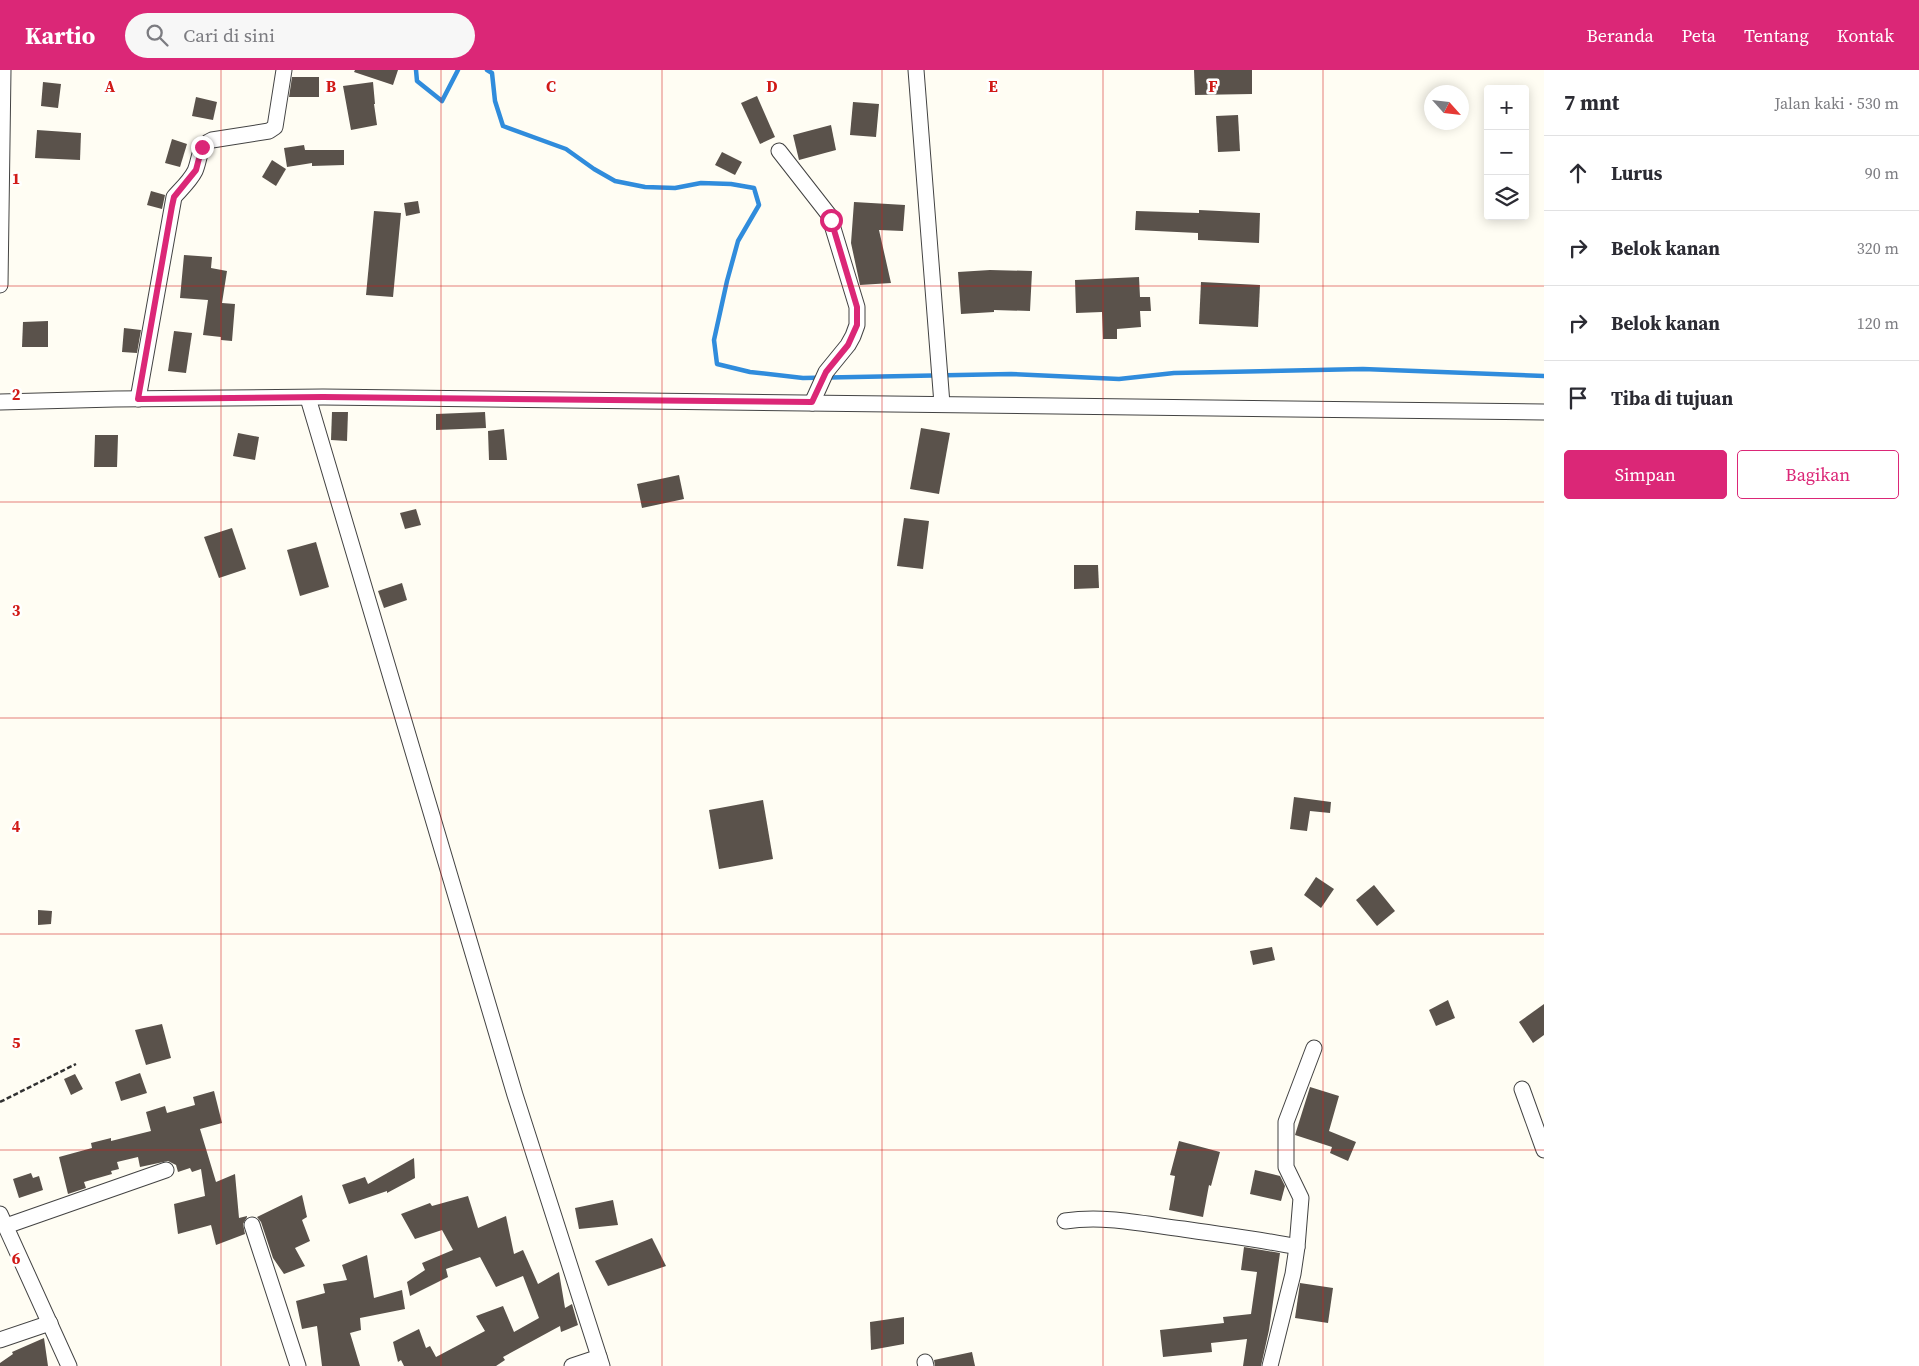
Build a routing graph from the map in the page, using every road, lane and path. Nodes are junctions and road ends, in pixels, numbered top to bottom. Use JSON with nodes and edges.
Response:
{"nodes":[{"id":1,"x":3,"y":70,"type":"edge"},
{"id":2,"x":284,"y":70,"type":"edge"},
{"id":3,"x":916,"y":70,"type":"edge"},
{"id":4,"x":779,"y":151,"type":"dead end"},
{"id":5,"x":0,"y":285,"type":"edge"},
{"id":6,"x":308,"y":398,"type":"junction"},
{"id":7,"x":138,"y":399,"type":"junction"},
{"id":8,"x":0,"y":402,"type":"edge"},
{"id":9,"x":812,"y":402,"type":"junction"},
{"id":10,"x":942,"y":404,"type":"junction"},
{"id":11,"x":1544,"y":412,"type":"edge"},
{"id":12,"x":1314,"y":1048,"type":"dead end"},
{"id":13,"x":76,"y":1064,"type":"dead end"},
{"id":14,"x":1522,"y":1089,"type":"dead end"},
{"id":15,"x":0,"y":1102,"type":"edge"},
{"id":16,"x":1544,"y":1150,"type":"edge"},
{"id":17,"x":166,"y":1170,"type":"dead end"},
{"id":18,"x":3,"y":1220,"type":"edge"},
{"id":19,"x":1065,"y":1221,"type":"dead end"},
{"id":20,"x":252,"y":1225,"type":"dead end"},
{"id":21,"x":1297,"y":1247,"type":"junction"},
{"id":22,"x":50,"y":1323,"type":"junction"},
{"id":23,"x":0,"y":1340,"type":"edge"},
{"id":24,"x":601,"y":1361,"type":"edge"},
{"id":25,"x":69,"y":1366,"type":"edge"},
{"id":26,"x":298,"y":1366,"type":"edge"},
{"id":27,"x":572,"y":1366,"type":"edge"},
{"id":28,"x":1270,"y":1366,"type":"edge"}],
"edges":[{"from":1,"to":5,"type":"street"},
{"from":2,"to":7,"type":"street"},
{"from":3,"to":10,"type":"street"},
{"from":4,"to":9,"type":"street"},
{"from":6,"to":7,"type":"street"},
{"from":6,"to":9,"type":"street"},
{"from":6,"to":24,"type":"street"},
{"from":7,"to":8,"type":"street"},
{"from":9,"to":10,"type":"street"},
{"from":10,"to":11,"type":"street"},
{"from":12,"to":21,"type":"street"},
{"from":13,"to":15,"type":"path"},
{"from":14,"to":16,"type":"street"},
{"from":17,"to":18,"type":"street"},
{"from":18,"to":22,"type":"street"},
{"from":19,"to":21,"type":"street"},
{"from":20,"to":26,"type":"street"},
{"from":21,"to":28,"type":"street"},
{"from":22,"to":23,"type":"street"},
{"from":22,"to":25,"type":"street"},
{"from":24,"to":27,"type":"street"}]}
